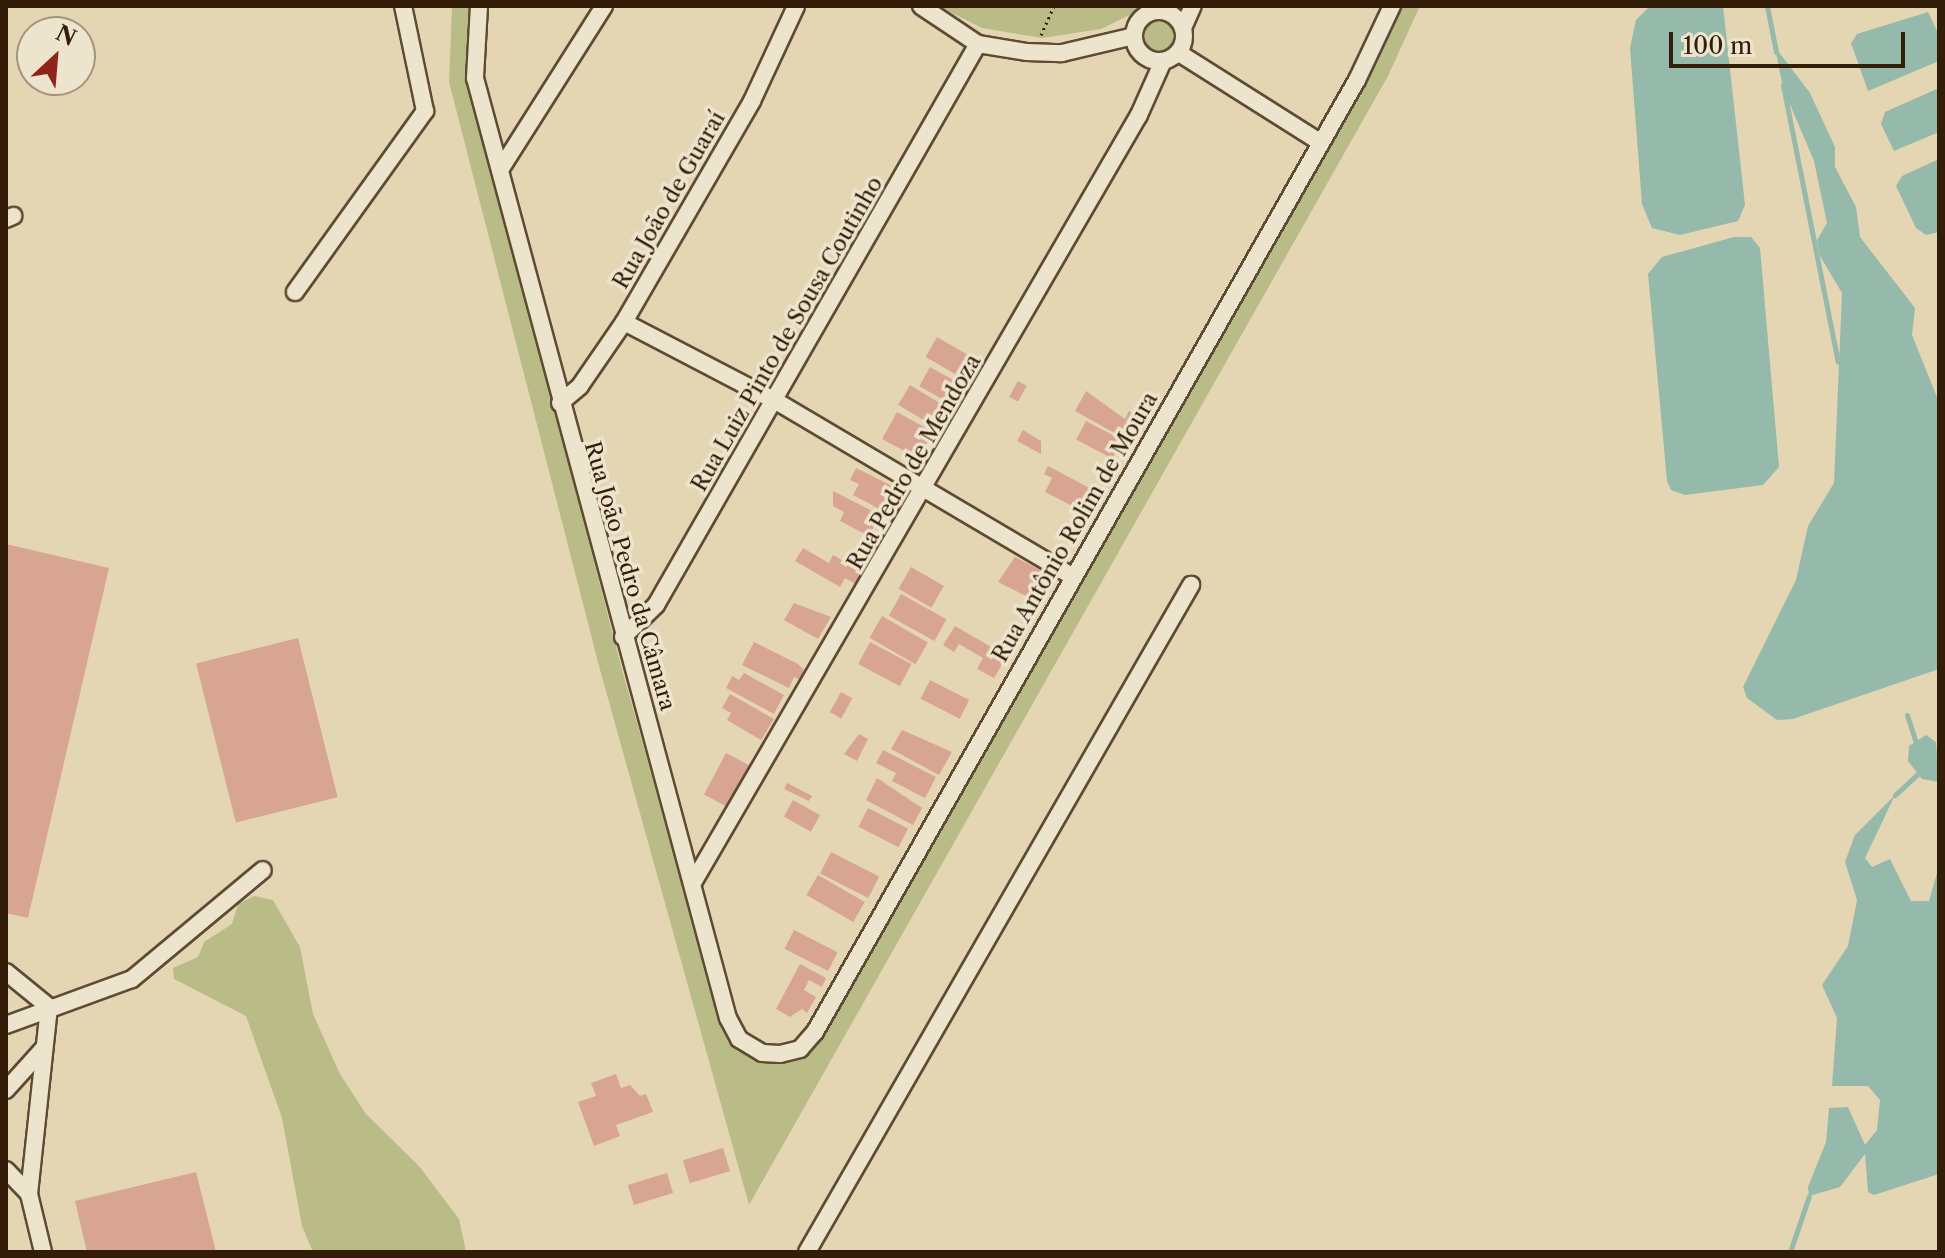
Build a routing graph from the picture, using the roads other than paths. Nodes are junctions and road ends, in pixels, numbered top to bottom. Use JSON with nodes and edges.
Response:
{"nodes":[{"id":1,"x":403,"y":6,"type":"edge"},
{"id":2,"x":479,"y":6,"type":"edge"},
{"id":3,"x":604,"y":6,"type":"edge"},
{"id":4,"x":796,"y":6,"type":"edge"},
{"id":5,"x":921,"y":6,"type":"edge"},
{"id":6,"x":1193,"y":6,"type":"edge"},
{"id":7,"x":1392,"y":6,"type":"edge"},
{"id":8,"x":1159,"y":9,"type":"edge"},
{"id":9,"x":1183,"y":28,"type":"junction"},
{"id":10,"x":1134,"y":36,"type":"junction"},
{"id":11,"x":978,"y":44,"type":"junction"},
{"id":12,"x":1179,"y":53,"type":"junction"},
{"id":13,"x":1163,"y":61,"type":"junction"},
{"id":14,"x":1320,"y":142,"type":"junction"},
{"id":15,"x":500,"y":170,"type":"junction"},
{"id":16,"x":295,"y":292,"type":"dead end"},
{"id":17,"x":624,"y":322,"type":"junction"},
{"id":18,"x":774,"y":400,"type":"junction"},
{"id":19,"x":560,"y":403,"type":"junction"},
{"id":20,"x":924,"y":491,"type":"junction"},
{"id":21,"x":1072,"y":576,"type":"junction"},
{"id":22,"x":1191,"y":585,"type":"dead end"},
{"id":23,"x":623,"y":637,"type":"junction"},
{"id":24,"x":263,"y":870,"type":"dead end"},
{"id":25,"x":694,"y":881,"type":"junction"},
{"id":26,"x":6,"y":972,"type":"edge"},
{"id":27,"x":49,"y":1007,"type":"junction"},
{"id":28,"x":6,"y":1025,"type":"edge"},
{"id":29,"x":44,"y":1048,"type":"junction"},
{"id":30,"x":780,"y":1054,"type":"joint"},
{"id":31,"x":6,"y":1090,"type":"edge"},
{"id":32,"x":6,"y":1170,"type":"edge"},
{"id":33,"x":29,"y":1194,"type":"junction"},
{"id":34,"x":43,"y":1252,"type":"edge"},
{"id":35,"x":807,"y":1252,"type":"edge"}],
"edges":[{"from":1,"to":16,"type":"street"},
{"from":2,"to":15,"type":"street","name":"Rua João Pedro da Câmara"},
{"from":3,"to":15,"type":"street"},
{"from":4,"to":17,"type":"street","name":"Rua João de Guaraí"},
{"from":5,"to":11,"type":"street"},
{"from":6,"to":9,"type":"street"},
{"from":7,"to":14,"type":"street","name":"Rua Antônio Rolim de Moura"},
{"from":8,"to":9,"type":"street"},
{"from":8,"to":10,"type":"street"},
{"from":9,"to":12,"type":"street"},
{"from":10,"to":11,"type":"street"},
{"from":10,"to":13,"type":"street"},
{"from":11,"to":18,"type":"street","name":"Rua Luiz Pinto de Sousa Coutinho"},
{"from":12,"to":13,"type":"street"},
{"from":12,"to":14,"type":"street"},
{"from":13,"to":20,"type":"street","name":"Rua Pedro de Mendoza"},
{"from":14,"to":21,"type":"street","name":"Rua Antônio Rolim de Moura"},
{"from":15,"to":19,"type":"street","name":"Rua João Pedro da Câmara"},
{"from":17,"to":18,"type":"street"},
{"from":17,"to":19,"type":"street","name":"Rua João de Guaraí"},
{"from":18,"to":20,"type":"street"},
{"from":18,"to":23,"type":"street","name":"Rua Luiz Pinto de Sousa Coutinho"},
{"from":19,"to":23,"type":"street","name":"Rua João Pedro da Câmara"},
{"from":20,"to":21,"type":"street"},
{"from":20,"to":25,"type":"street","name":"Rua Pedro de Mendoza"},
{"from":21,"to":30,"type":"street","name":"Rua Antônio Rolim de Moura"},
{"from":22,"to":35,"type":"street"},
{"from":23,"to":25,"type":"street","name":"Rua João Pedro da Câmara"},
{"from":24,"to":27,"type":"street"},
{"from":25,"to":30,"type":"street","name":"Rua João Pedro da Câmara"},
{"from":26,"to":27,"type":"street"},
{"from":27,"to":28,"type":"street"},
{"from":27,"to":29,"type":"street"},
{"from":29,"to":31,"type":"street"},
{"from":29,"to":33,"type":"street"},
{"from":32,"to":33,"type":"street"},
{"from":33,"to":34,"type":"street"}]}
